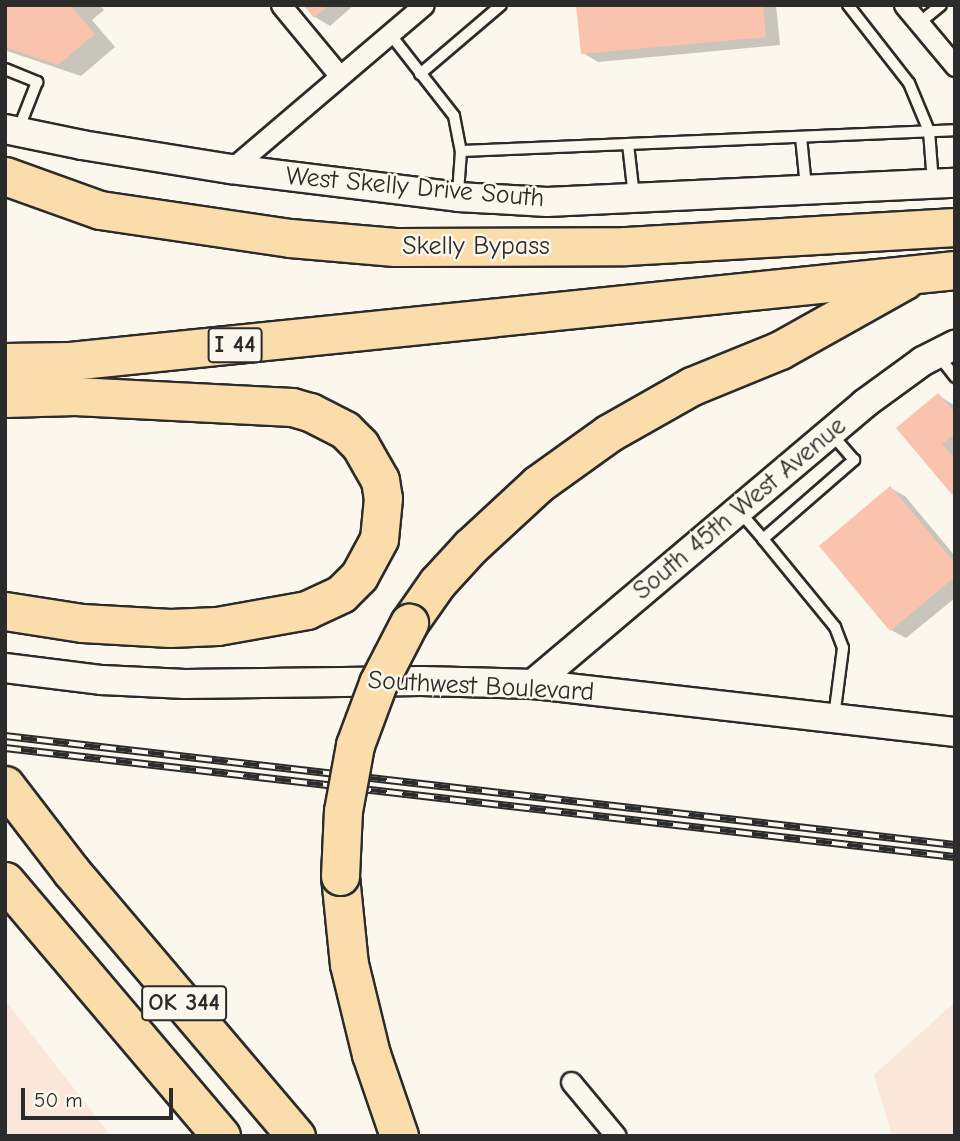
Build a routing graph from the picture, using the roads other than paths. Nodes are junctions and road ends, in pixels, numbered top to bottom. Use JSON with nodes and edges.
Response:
{"nodes":[{"id":1,"x":281,"y":5,"type":"edge"},
{"id":2,"x":424,"y":5,"type":"edge"},
{"id":3,"x":501,"y":5,"type":"edge"},
{"id":4,"x":848,"y":5,"type":"edge"},
{"id":5,"x":904,"y":5,"type":"edge"},
{"id":6,"x":941,"y":5,"type":"edge"},
{"id":7,"x":919,"y":23,"type":"junction"},
{"id":8,"x":390,"y":34,"type":"junction"},
{"id":9,"x":955,"y":66,"type":"edge"},
{"id":10,"x":5,"y":69,"type":"edge"},
{"id":11,"x":420,"y":74,"type":"junction"},
{"id":12,"x":339,"y":75,"type":"junction"},
{"id":13,"x":955,"y":130,"type":"edge"},
{"id":14,"x":11,"y":131,"type":"edge"},
{"id":15,"x":929,"y":131,"type":"junction"},
{"id":16,"x":801,"y":136,"type":"junction"},
{"id":17,"x":628,"y":144,"type":"junction"},
{"id":18,"x":461,"y":151,"type":"junction"},
{"id":19,"x":231,"y":169,"type":"junction"},
{"id":20,"x":5,"y":176,"type":"edge"},
{"id":21,"x":944,"y":184,"type":"edge"},
{"id":22,"x":806,"y":187,"type":"junction"},
{"id":23,"x":458,"y":197,"type":"junction"},
{"id":24,"x":634,"y":198,"type":"junction"},
{"id":25,"x":5,"y":202,"type":"edge"},
{"id":26,"x":100,"y":210,"type":"junction"},
{"id":27,"x":955,"y":227,"type":"edge"},
{"id":28,"x":955,"y":270,"type":"edge"},
{"id":29,"x":917,"y":273,"type":"junction"},
{"id":30,"x":464,"y":323,"type":"junction"},
{"id":31,"x":946,"y":349,"type":"edge"},
{"id":32,"x":5,"y":362,"type":"edge"},
{"id":33,"x":955,"y":377,"type":"edge"},
{"id":34,"x":75,"y":396,"type":"junction"},
{"id":35,"x":5,"y":398,"type":"edge"},
{"id":36,"x":831,"y":433,"type":"junction"},
{"id":37,"x":739,"y":510,"type":"junction"},
{"id":38,"x":763,"y":539,"type":"junction"},
{"id":39,"x":5,"y":611,"type":"edge"},
{"id":40,"x":5,"y":668,"type":"edge"},
{"id":41,"x":533,"y":684,"type":"junction"},
{"id":42,"x":834,"y":718,"type":"junction"},
{"id":43,"x":955,"y":732,"type":"edge"},
{"id":44,"x":5,"y":785,"type":"edge"},
{"id":45,"x":5,"y":881,"type":"edge"},
{"id":46,"x":571,"y":1082,"type":"dead end"},
{"id":47,"x":221,"y":1136,"type":"edge"},
{"id":48,"x":296,"y":1136,"type":"edge"},
{"id":49,"x":399,"y":1136,"type":"edge"},
{"id":50,"x":616,"y":1136,"type":"edge"}],
"edges":[{"from":1,"to":12,"type":"street"},
{"from":2,"to":8,"type":"street"},
{"from":3,"to":11,"type":"lane"},
{"from":4,"to":15,"type":"lane"},
{"from":5,"to":7,"type":"street"},
{"from":6,"to":7,"type":"lane"},
{"from":7,"to":9,"type":"street"},
{"from":8,"to":11,"type":"lane"},
{"from":8,"to":12,"type":"street"},
{"from":10,"to":14,"type":"lane"},
{"from":11,"to":18,"type":"lane"},
{"from":12,"to":19,"type":"street"},
{"from":13,"to":15,"type":"lane"},
{"from":14,"to":19,"type":"street","name":"West Skelly Drive South"},
{"from":15,"to":16,"type":"lane"},
{"from":15,"to":21,"type":"lane"},
{"from":16,"to":17,"type":"lane"},
{"from":16,"to":22,"type":"lane"},
{"from":17,"to":18,"type":"lane"},
{"from":17,"to":24,"type":"lane"},
{"from":18,"to":23,"type":"lane"},
{"from":19,"to":23,"type":"street","name":"West Skelly Drive South"},
{"from":20,"to":26,"type":"highway","name":"Skelly Bypass"},
{"from":21,"to":22,"type":"street","name":"West Skelly Drive South"},
{"from":22,"to":24,"type":"street","name":"West Skelly Drive South"},
{"from":23,"to":24,"type":"street","name":"West Skelly Drive South"},
{"from":25,"to":26,"type":"highway"},
{"from":26,"to":27,"type":"highway","name":"Skelly Bypass"},
{"from":28,"to":29,"type":"highway","number":"I 44"},
{"from":29,"to":30,"type":"highway","number":"I 44"},
{"from":29,"to":49,"type":"highway","bridge":true},
{"from":30,"to":32,"type":"highway","number":"I 44"},
{"from":30,"to":34,"type":"highway"},
{"from":31,"to":33,"type":"lane"},
{"from":31,"to":36,"type":"street","name":"South 45th West Avenue"},
{"from":34,"to":35,"type":"highway"},
{"from":34,"to":39,"type":"highway"},
{"from":36,"to":37,"type":"street","name":"South 45th West Avenue"},
{"from":36,"to":38,"type":"lane"},
{"from":37,"to":38,"type":"lane"},
{"from":37,"to":41,"type":"street","name":"South 45th West Avenue"},
{"from":38,"to":42,"type":"lane"},
{"from":40,"to":41,"type":"street","name":"Southwest Boulevard"},
{"from":41,"to":42,"type":"street","name":"Southwest Boulevard"},
{"from":42,"to":43,"type":"street","name":"Southwest Boulevard"},
{"from":44,"to":48,"type":"highway","number":"OK 344"},
{"from":45,"to":47,"type":"highway","number":"OK 344"},
{"from":46,"to":50,"type":"street"}]}
